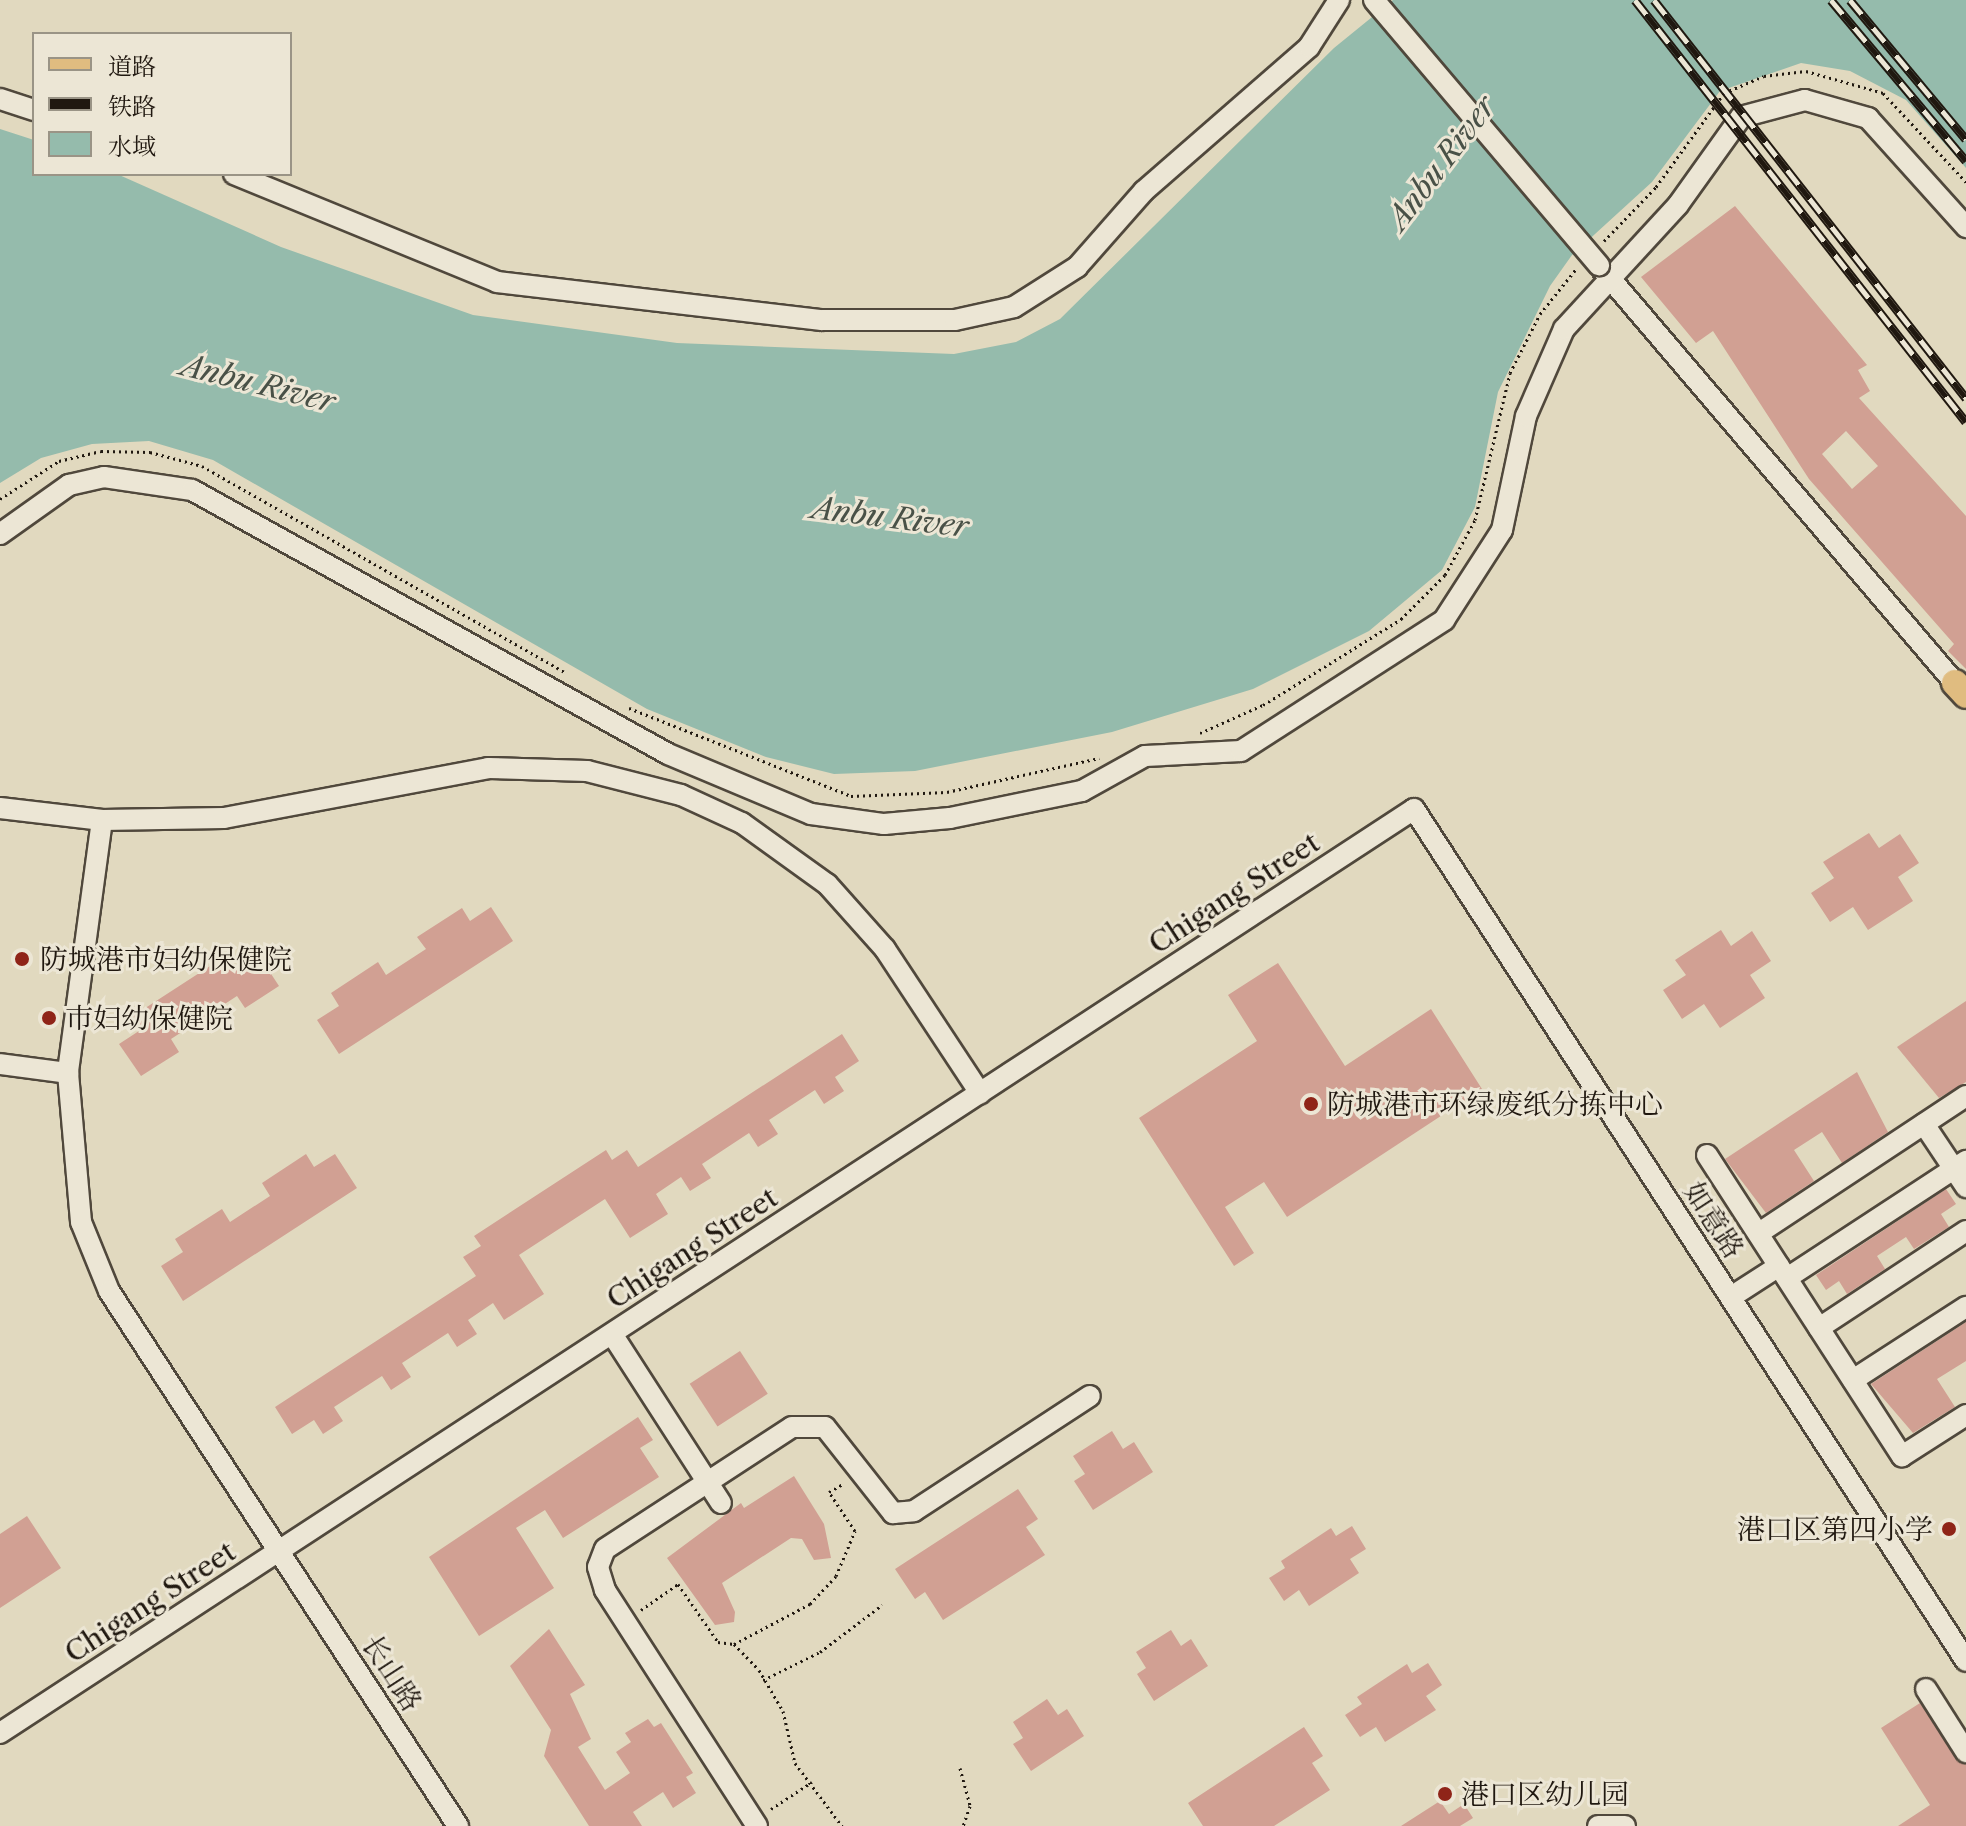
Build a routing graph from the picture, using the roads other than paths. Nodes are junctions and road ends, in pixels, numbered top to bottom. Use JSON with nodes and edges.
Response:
{"nodes":[{"id":1,"x":1339,"y":0,"type":"edge"},
{"id":2,"x":1374,"y":0,"type":"edge"},
{"id":3,"x":0,"y":99,"type":"edge"},
{"id":4,"x":32,"y":109,"type":"edge"},
{"id":5,"x":239,"y":176,"type":"edge"},
{"id":6,"x":1966,"y":227,"type":"edge"},
{"id":7,"x":1596,"y":269,"type":"junction"},
{"id":8,"x":0,"y":534,"type":"edge"},
{"id":9,"x":1962,"y":689,"type":"edge"},
{"id":10,"x":0,"y":808,"type":"edge"},
{"id":11,"x":1414,"y":809,"type":"joint"},
{"id":12,"x":102,"y":820,"type":"junction"},
{"id":13,"x":0,"y":1064,"type":"edge"},
{"id":14,"x":68,"y":1073,"type":"junction"},
{"id":15,"x":980,"y":1093,"type":"junction"},
{"id":16,"x":1966,"y":1096,"type":"edge"},
{"id":17,"x":1924,"y":1124,"type":"junction"},
{"id":18,"x":1707,"y":1155,"type":"dead end"},
{"id":19,"x":1960,"y":1165,"type":"edge"},
{"id":20,"x":1966,"y":1187,"type":"edge"},
{"id":21,"x":1966,"y":1231,"type":"edge"},
{"id":22,"x":1759,"y":1233,"type":"junction"},
{"id":23,"x":1783,"y":1272,"type":"junction"},
{"id":24,"x":1731,"y":1297,"type":"junction"},
{"id":25,"x":1966,"y":1307,"type":"edge"},
{"id":26,"x":1819,"y":1328,"type":"junction"},
{"id":27,"x":612,"y":1334,"type":"junction"},
{"id":28,"x":1853,"y":1380,"type":"junction"},
{"id":29,"x":1090,"y":1396,"type":"dead end"},
{"id":30,"x":1966,"y":1415,"type":"edge"},
{"id":31,"x":707,"y":1482,"type":"junction"},
{"id":32,"x":721,"y":1503,"type":"dead end"},
{"id":33,"x":280,"y":1551,"type":"junction"},
{"id":34,"x":1963,"y":1649,"type":"edge"},
{"id":35,"x":1926,"y":1689,"type":"dead end"},
{"id":36,"x":0,"y":1733,"type":"edge"},
{"id":37,"x":1966,"y":1752,"type":"edge"},
{"id":38,"x":755,"y":1823,"type":"edge"},
{"id":39,"x":458,"y":1826,"type":"edge"},
{"id":40,"x":1598,"y":1826,"type":"edge"},
{"id":41,"x":1625,"y":1826,"type":"edge"}],
"edges":[{"from":1,"to":5,"type":"street"},
{"from":2,"to":7,"type":"street","bridge":true},
{"from":3,"to":4,"type":"street"},
{"from":6,"to":7,"type":"street"},
{"from":7,"to":8,"type":"street"},
{"from":7,"to":9,"type":"street"},
{"from":10,"to":12,"type":"street"},
{"from":11,"to":15,"type":"street","name":"Chigang Street"},
{"from":11,"to":24,"type":"street","name":"如意路"},
{"from":12,"to":14,"type":"street","name":"长山路"},
{"from":12,"to":15,"type":"street"},
{"from":13,"to":14,"type":"street"},
{"from":14,"to":33,"type":"street","name":"长山路"},
{"from":15,"to":27,"type":"street","name":"Chigang Street"},
{"from":16,"to":17,"type":"street"},
{"from":17,"to":19,"type":"street"},
{"from":17,"to":22,"type":"street"},
{"from":18,"to":22,"type":"street"},
{"from":19,"to":20,"type":"street"},
{"from":19,"to":23,"type":"street"},
{"from":21,"to":26,"type":"street"},
{"from":22,"to":23,"type":"street"},
{"from":23,"to":24,"type":"street"},
{"from":23,"to":26,"type":"street"},
{"from":24,"to":34,"type":"street","name":"如意路"},
{"from":25,"to":28,"type":"street"},
{"from":26,"to":28,"type":"street"},
{"from":27,"to":31,"type":"street"},
{"from":27,"to":33,"type":"street","name":"Chigang Street"},
{"from":28,"to":30,"type":"street"},
{"from":29,"to":31,"type":"street"},
{"from":31,"to":32,"type":"street"},
{"from":31,"to":38,"type":"street"},
{"from":33,"to":36,"type":"street","name":"Chigang Street"},
{"from":33,"to":39,"type":"street","name":"长山路"},
{"from":35,"to":37,"type":"street"},
{"from":40,"to":41,"type":"street"}]}
